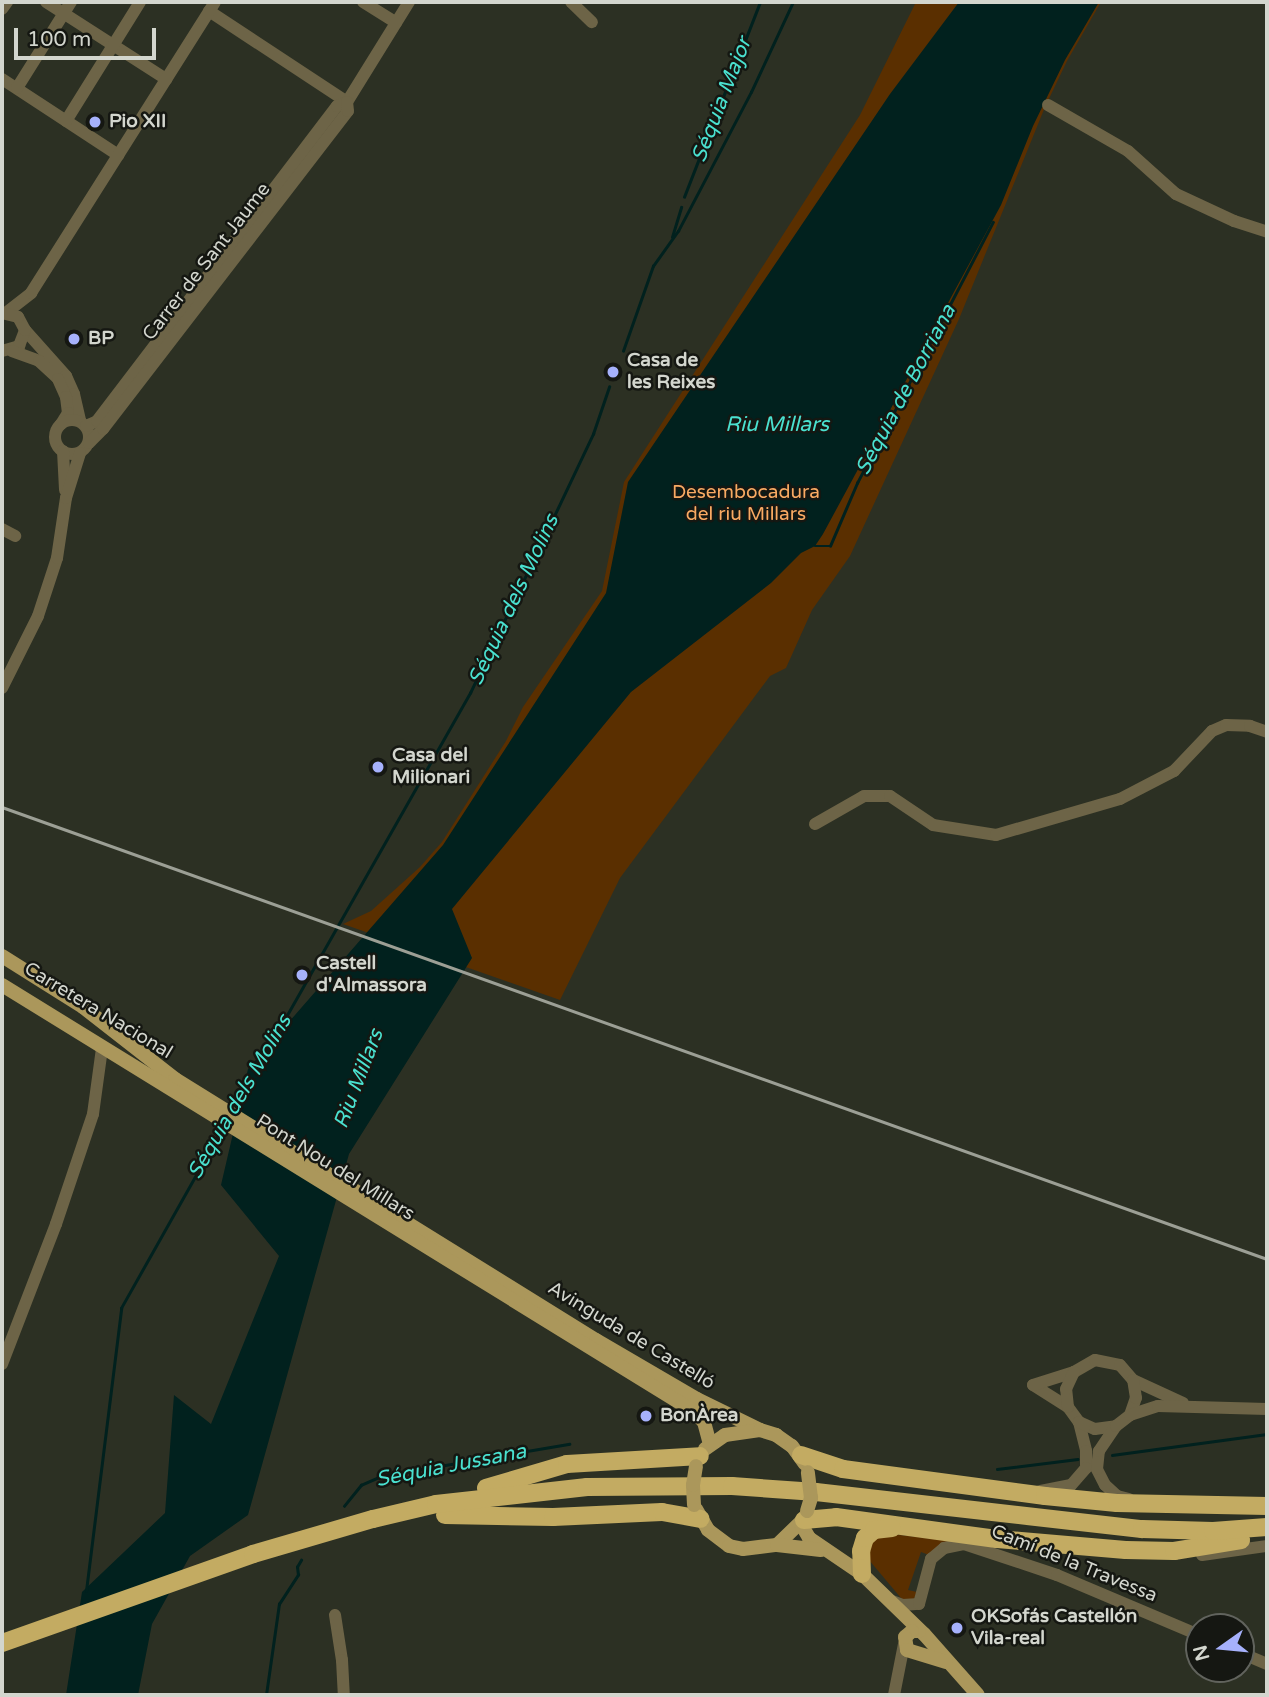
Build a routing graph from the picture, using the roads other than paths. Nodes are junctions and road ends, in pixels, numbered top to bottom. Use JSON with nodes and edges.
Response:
{"nodes":[{"id":1,"x":6,"y":2,"type":"edge"},
{"id":2,"x":46,"y":2,"type":"edge"},
{"id":3,"x":140,"y":2,"type":"edge"},
{"id":4,"x":363,"y":2,"type":"edge"},
{"id":5,"x":409,"y":2,"type":"edge"},
{"id":6,"x":571,"y":2,"type":"edge"},
{"id":7,"x":210,"y":5,"type":"edge"},
{"id":8,"x":68,"y":7,"type":"edge"},
{"id":9,"x":2,"y":9,"type":"edge"},
{"id":10,"x":592,"y":22,"type":"dead end"},
{"id":11,"x":396,"y":23,"type":"junction"},
{"id":12,"x":113,"y":45,"type":"junction"},
{"id":13,"x":2,"y":79,"type":"edge"},
{"id":14,"x":166,"y":79,"type":"junction"},
{"id":15,"x":17,"y":88,"type":"junction"},
{"id":16,"x":347,"y":102,"type":"junction"},
{"id":17,"x":1048,"y":105,"type":"dead end"},
{"id":18,"x":66,"y":121,"type":"junction"},
{"id":19,"x":118,"y":155,"type":"junction"},
{"id":20,"x":1267,"y":232,"type":"edge"},
{"id":21,"x":31,"y":293,"type":"junction"},
{"id":22,"x":4,"y":313,"type":"edge"},
{"id":23,"x":24,"y":321,"type":"junction"},
{"id":24,"x":5,"y":352,"type":"edge"},
{"id":25,"x":61,"y":424,"type":"junction"},
{"id":26,"x":83,"y":424,"type":"junction"},
{"id":27,"x":84,"y":448,"type":"junction"},
{"id":28,"x":63,"y":452,"type":"junction"},
{"id":29,"x":66,"y":498,"type":"junction"},
{"id":30,"x":2,"y":528,"type":"edge"},
{"id":31,"x":15,"y":536,"type":"dead end"},
{"id":32,"x":2,"y":688,"type":"edge"},
{"id":33,"x":1267,"y":732,"type":"edge"},
{"id":34,"x":815,"y":824,"type":"dead end"},
{"id":35,"x":2,"y":956,"type":"edge"},
{"id":36,"x":2,"y":975,"type":"edge"},
{"id":37,"x":2,"y":985,"type":"edge"},
{"id":38,"x":102,"y":1048,"type":"junction"},
{"id":39,"x":172,"y":1084,"type":"junction"},
{"id":40,"x":483,"y":1276,"type":"junction"},
{"id":41,"x":2,"y":1364,"type":"edge"},
{"id":42,"x":1074,"y":1372,"type":"junction"},
{"id":43,"x":1133,"y":1380,"type":"junction"},
{"id":44,"x":1190,"y":1405,"type":"junction"},
{"id":45,"x":1068,"y":1407,"type":"junction"},
{"id":46,"x":1267,"y":1409,"type":"edge"},
{"id":47,"x":1130,"y":1415,"type":"junction"},
{"id":48,"x":1079,"y":1422,"type":"junction"},
{"id":49,"x":1116,"y":1426,"type":"junction"},
{"id":50,"x":760,"y":1430,"type":"junction"},
{"id":51,"x":702,"y":1455,"type":"junction"},
{"id":52,"x":801,"y":1455,"type":"junction"},
{"id":53,"x":1005,"y":1489,"type":"junction"},
{"id":54,"x":1139,"y":1502,"type":"junction"},
{"id":55,"x":436,"y":1504,"type":"junction"},
{"id":56,"x":1267,"y":1506,"type":"edge"},
{"id":57,"x":697,"y":1512,"type":"junction"},
{"id":58,"x":373,"y":1519,"type":"junction"},
{"id":59,"x":804,"y":1519,"type":"junction"},
{"id":60,"x":1267,"y":1527,"type":"edge"},
{"id":61,"x":925,"y":1530,"type":"junction"},
{"id":62,"x":1267,"y":1536,"type":"edge"},
{"id":63,"x":997,"y":1539,"type":"junction"},
{"id":64,"x":777,"y":1545,"type":"junction"},
{"id":65,"x":1267,"y":1546,"type":"edge"},
{"id":66,"x":826,"y":1551,"type":"junction"},
{"id":67,"x":862,"y":1574,"type":"junction"},
{"id":68,"x":887,"y":1599,"type":"junction"},
{"id":69,"x":335,"y":1615,"type":"dead end"},
{"id":70,"x":1185,"y":1629,"type":"edge"},
{"id":71,"x":904,"y":1641,"type":"junction"},
{"id":72,"x":2,"y":1643,"type":"edge"},
{"id":73,"x":921,"y":1644,"type":"junction"},
{"id":74,"x":898,"y":1676,"type":"junction"},
{"id":75,"x":344,"y":1695,"type":"edge"},
{"id":76,"x":894,"y":1695,"type":"edge"},
{"id":77,"x":978,"y":1695,"type":"edge"}],
"edges":[{"from":1,"to":9,"type":"street"},
{"from":2,"to":8,"type":"street"},
{"from":3,"to":12,"type":"street"},
{"from":4,"to":11,"type":"street"},
{"from":5,"to":11,"type":"street","name":"Carrer de Sant Jaume"},
{"from":6,"to":10,"type":"street"},
{"from":7,"to":14,"type":"street"},
{"from":7,"to":16,"type":"street"},
{"from":8,"to":12,"type":"street"},
{"from":8,"to":15,"type":"street"},
{"from":11,"to":16,"type":"street","name":"Carrer de Sant Jaume"},
{"from":12,"to":14,"type":"street"},
{"from":12,"to":18,"type":"street"},
{"from":13,"to":15,"type":"street"},
{"from":14,"to":19,"type":"street"},
{"from":15,"to":18,"type":"street"},
{"from":16,"to":26,"type":"street","name":"Carrer de Sant Jaume"},
{"from":16,"to":27,"type":"street","name":"Carrer de Sant Jaume"},
{"from":17,"to":20,"type":"street"},
{"from":18,"to":19,"type":"street"},
{"from":19,"to":21,"type":"street"},
{"from":21,"to":22,"type":"street"},
{"from":21,"to":23,"type":"street"},
{"from":22,"to":23,"type":"street"},
{"from":23,"to":24,"type":"street"},
{"from":23,"to":26,"type":"street"},
{"from":24,"to":25,"type":"street"},
{"from":25,"to":26,"type":"street"},
{"from":25,"to":28,"type":"street"},
{"from":26,"to":27,"type":"street"},
{"from":27,"to":28,"type":"street"},
{"from":27,"to":29,"type":"street","name":"Carrer de Sant Jaume"},
{"from":28,"to":29,"type":"street","name":"Carrer de Sant Jaume"},
{"from":29,"to":32,"type":"street","name":"Carrer de Sant Jaume"},
{"from":30,"to":31,"type":"street"},
{"from":33,"to":34,"type":"street"},
{"from":35,"to":39,"type":"main road"},
{"from":36,"to":39,"type":"main road","name":"Carretera Nacional"},
{"from":37,"to":38,"type":"main road","name":"Carretera Nacional"},
{"from":38,"to":39,"type":"main road","name":"Carretera Nacional"},
{"from":38,"to":41,"type":"street"},
{"from":39,"to":40,"type":"main road","name":"Pont Nou del Millars"},
{"from":40,"to":50,"type":"main road","name":"Avinguda de Castelló"},
{"from":40,"to":51,"type":"main road","name":"Avinguda de Castelló"},
{"from":42,"to":43,"type":"street"},
{"from":42,"to":45,"type":"street"},
{"from":42,"to":45,"type":"street"},
{"from":43,"to":44,"type":"street"},
{"from":43,"to":47,"type":"street"},
{"from":44,"to":46,"type":"street"},
{"from":44,"to":47,"type":"street"},
{"from":45,"to":48,"type":"street"},
{"from":47,"to":49,"type":"street"},
{"from":48,"to":49,"type":"street"},
{"from":48,"to":53,"type":"street"},
{"from":49,"to":54,"type":"street"},
{"from":50,"to":51,"type":"main road"},
{"from":50,"to":52,"type":"main road"},
{"from":51,"to":55,"type":"highway"},
{"from":51,"to":57,"type":"main road","bridge":true},
{"from":52,"to":53,"type":"highway"},
{"from":52,"to":59,"type":"main road","bridge":true},
{"from":53,"to":54,"type":"highway"},
{"from":54,"to":56,"type":"highway"},
{"from":55,"to":58,"type":"highway"},
{"from":55,"to":60,"type":"highway"},
{"from":57,"to":58,"type":"highway"},
{"from":57,"to":64,"type":"main road"},
{"from":58,"to":72,"type":"highway"},
{"from":59,"to":61,"type":"highway"},
{"from":59,"to":64,"type":"main road"},
{"from":59,"to":66,"type":"main road"},
{"from":61,"to":63,"type":"highway"},
{"from":61,"to":67,"type":"highway"},
{"from":62,"to":63,"type":"highway"},
{"from":63,"to":65,"type":"street"},
{"from":64,"to":66,"type":"main road"},
{"from":66,"to":67,"type":"main road"},
{"from":67,"to":68,"type":"main road"},
{"from":68,"to":70,"type":"street","name":"Camí de la Travessa"},
{"from":68,"to":71,"type":"main road"},
{"from":68,"to":73,"type":"main road"},
{"from":69,"to":75,"type":"street"},
{"from":71,"to":73,"type":"main road"},
{"from":71,"to":73,"type":"main road"},
{"from":71,"to":74,"type":"street"},
{"from":73,"to":74,"type":"street"},
{"from":73,"to":77,"type":"main road"},
{"from":74,"to":76,"type":"street"}]}
